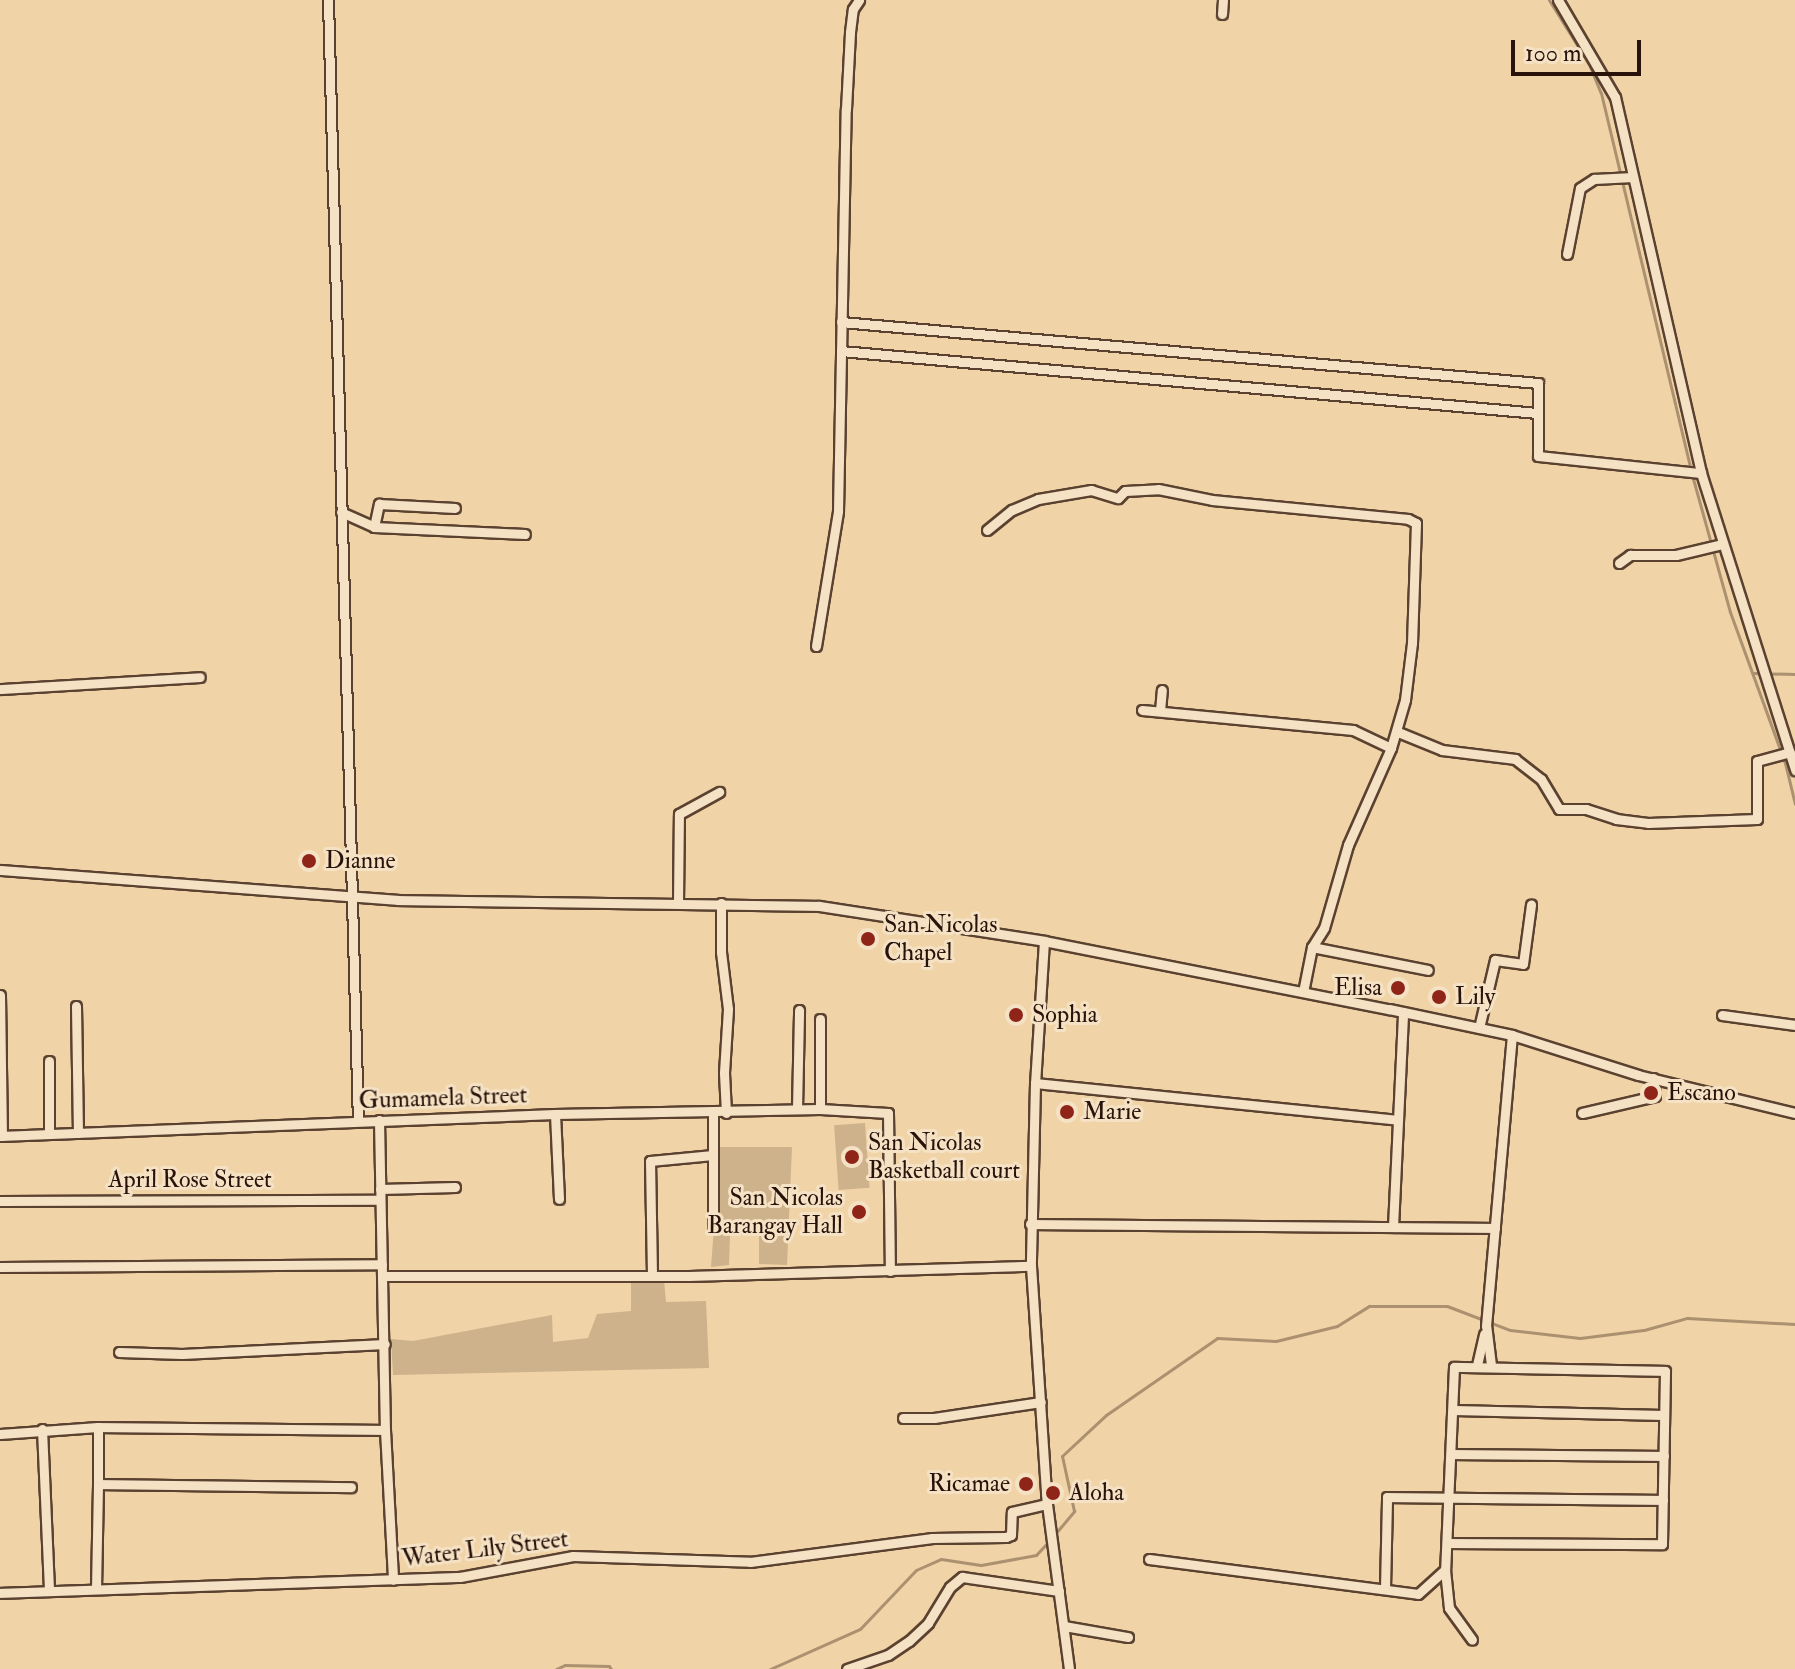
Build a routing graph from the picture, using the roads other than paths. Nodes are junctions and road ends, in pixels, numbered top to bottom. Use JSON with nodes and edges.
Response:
{"nodes":[{"id":1,"x":328,"y":0,"type":"edge"},
{"id":2,"x":859,"y":0,"type":"edge"},
{"id":3,"x":1223,"y":0,"type":"edge"},
{"id":4,"x":1558,"y":0,"type":"edge"},
{"id":5,"x":1222,"y":14,"type":"dead end"},
{"id":6,"x":1633,"y":177,"type":"junction"},
{"id":7,"x":1567,"y":254,"type":"dead end"},
{"id":8,"x":841,"y":322,"type":"junction"},
{"id":9,"x":841,"y":351,"type":"junction"},
{"id":10,"x":1537,"y":413,"type":"junction"},
{"id":11,"x":1701,"y":473,"type":"junction"},
{"id":12,"x":455,"y":508,"type":"dead end"},
{"id":13,"x":341,"y":512,"type":"junction"},
{"id":14,"x":374,"y":527,"type":"junction"},
{"id":15,"x":987,"y":530,"type":"dead end"},
{"id":16,"x":525,"y":534,"type":"dead end"},
{"id":17,"x":1722,"y":544,"type":"junction"},
{"id":18,"x":1619,"y":563,"type":"dead end"},
{"id":19,"x":816,"y":646,"type":"dead end"},
{"id":20,"x":200,"y":677,"type":"dead end"},
{"id":21,"x":0,"y":689,"type":"edge"},
{"id":22,"x":1162,"y":690,"type":"dead end"},
{"id":23,"x":1142,"y":710,"type":"dead end"},
{"id":24,"x":1160,"y":711,"type":"junction"},
{"id":25,"x":1398,"y":732,"type":"junction"},
{"id":26,"x":1391,"y":748,"type":"junction"},
{"id":27,"x":1790,"y":752,"type":"junction"},
{"id":28,"x":1795,"y":770,"type":"edge"},
{"id":29,"x":719,"y":792,"type":"dead end"},
{"id":30,"x":0,"y":870,"type":"edge"},
{"id":31,"x":352,"y":898,"type":"junction"},
{"id":32,"x":678,"y":903,"type":"junction"},
{"id":33,"x":721,"y":903,"type":"junction"},
{"id":34,"x":1531,"y":905,"type":"dead end"},
{"id":35,"x":1044,"y":941,"type":"junction"},
{"id":36,"x":1312,"y":947,"type":"junction"},
{"id":37,"x":1428,"y":970,"type":"dead end"},
{"id":38,"x":1303,"y":992,"type":"junction"},
{"id":39,"x":0,"y":995,"type":"edge"},
{"id":40,"x":76,"y":1006,"type":"dead end"},
{"id":41,"x":799,"y":1010,"type":"dead end"},
{"id":42,"x":1403,"y":1012,"type":"junction"},
{"id":43,"x":1722,"y":1015,"type":"dead end"},
{"id":44,"x":820,"y":1019,"type":"dead end"},
{"id":45,"x":1795,"y":1025,"type":"edge"},
{"id":46,"x":1479,"y":1028,"type":"junction"},
{"id":47,"x":1512,"y":1035,"type":"junction"},
{"id":48,"x":49,"y":1061,"type":"dead end"},
{"id":49,"x":1653,"y":1078,"type":"junction"},
{"id":50,"x":1035,"y":1083,"type":"junction"},
{"id":51,"x":797,"y":1109,"type":"junction"},
{"id":52,"x":820,"y":1109,"type":"junction"},
{"id":53,"x":713,"y":1113,"type":"junction"},
{"id":54,"x":726,"y":1113,"type":"junction"},
{"id":55,"x":1582,"y":1113,"type":"dead end"},
{"id":56,"x":1795,"y":1113,"type":"edge"},
{"id":57,"x":555,"y":1114,"type":"junction"},
{"id":58,"x":358,"y":1120,"type":"junction"},
{"id":59,"x":379,"y":1120,"type":"junction"},
{"id":60,"x":1398,"y":1120,"type":"junction"},
{"id":61,"x":78,"y":1133,"type":"junction"},
{"id":62,"x":49,"y":1134,"type":"junction"},
{"id":63,"x":1,"y":1136,"type":"edge"},
{"id":64,"x":713,"y":1155,"type":"junction"},
{"id":65,"x":455,"y":1187,"type":"dead end"},
{"id":66,"x":380,"y":1194,"type":"junction"},
{"id":67,"x":559,"y":1199,"type":"dead end"},
{"id":68,"x":0,"y":1201,"type":"edge"},
{"id":69,"x":1030,"y":1224,"type":"junction"},
{"id":70,"x":1393,"y":1227,"type":"junction"},
{"id":71,"x":713,"y":1228,"type":"dead end"},
{"id":72,"x":1495,"y":1228,"type":"junction"},
{"id":73,"x":382,"y":1264,"type":"junction"},
{"id":74,"x":1031,"y":1266,"type":"junction"},
{"id":75,"x":0,"y":1267,"type":"edge"},
{"id":76,"x":890,"y":1271,"type":"junction"},
{"id":77,"x":652,"y":1275,"type":"junction"},
{"id":78,"x":383,"y":1276,"type":"junction"},
{"id":79,"x":1486,"y":1326,"type":"junction"},
{"id":80,"x":385,"y":1344,"type":"junction"},
{"id":81,"x":119,"y":1352,"type":"dead end"},
{"id":82,"x":1477,"y":1365,"type":"junction"},
{"id":83,"x":1491,"y":1365,"type":"junction"},
{"id":84,"x":1041,"y":1402,"type":"junction"},
{"id":85,"x":1454,"y":1410,"type":"junction"},
{"id":86,"x":1663,"y":1415,"type":"junction"},
{"id":87,"x":903,"y":1418,"type":"dead end"},
{"id":88,"x":98,"y":1427,"type":"junction"},
{"id":89,"x":42,"y":1429,"type":"junction"},
{"id":90,"x":385,"y":1430,"type":"junction"},
{"id":91,"x":0,"y":1434,"type":"edge"},
{"id":92,"x":1452,"y":1454,"type":"junction"},
{"id":93,"x":1664,"y":1456,"type":"junction"},
{"id":94,"x":98,"y":1484,"type":"junction"},
{"id":95,"x":351,"y":1487,"type":"dead end"},
{"id":96,"x":1450,"y":1499,"type":"junction"},
{"id":97,"x":1663,"y":1500,"type":"junction"},
{"id":98,"x":1047,"y":1504,"type":"junction"},
{"id":99,"x":1449,"y":1543,"type":"junction"},
{"id":100,"x":1149,"y":1559,"type":"dead end"},
{"id":101,"x":1445,"y":1570,"type":"junction"},
{"id":102,"x":393,"y":1580,"type":"junction"},
{"id":103,"x":1385,"y":1588,"type":"junction"},
{"id":104,"x":49,"y":1589,"type":"junction"},
{"id":105,"x":96,"y":1589,"type":"junction"},
{"id":106,"x":1059,"y":1591,"type":"junction"},
{"id":107,"x":0,"y":1593,"type":"edge"},
{"id":108,"x":1064,"y":1626,"type":"junction"},
{"id":109,"x":1128,"y":1637,"type":"dead end"},
{"id":110,"x":1472,"y":1640,"type":"dead end"},
{"id":111,"x":847,"y":1669,"type":"edge"},
{"id":112,"x":1069,"y":1669,"type":"edge"}],
"edges":[{"from":1,"to":13,"type":"street"},
{"from":2,"to":8,"type":"street"},
{"from":3,"to":5,"type":"street"},
{"from":4,"to":6,"type":"street"},
{"from":6,"to":7,"type":"street"},
{"from":6,"to":11,"type":"street"},
{"from":8,"to":9,"type":"street"},
{"from":8,"to":10,"type":"street"},
{"from":9,"to":10,"type":"street"},
{"from":9,"to":19,"type":"street"},
{"from":10,"to":11,"type":"street"},
{"from":11,"to":17,"type":"street"},
{"from":12,"to":14,"type":"street"},
{"from":13,"to":14,"type":"street"},
{"from":13,"to":31,"type":"street"},
{"from":14,"to":16,"type":"street"},
{"from":15,"to":25,"type":"street"},
{"from":17,"to":18,"type":"street"},
{"from":17,"to":27,"type":"street"},
{"from":20,"to":21,"type":"street"},
{"from":22,"to":24,"type":"street"},
{"from":23,"to":24,"type":"street"},
{"from":24,"to":26,"type":"street"},
{"from":25,"to":26,"type":"street"},
{"from":25,"to":27,"type":"street"},
{"from":26,"to":36,"type":"street"},
{"from":27,"to":28,"type":"street"},
{"from":29,"to":32,"type":"street"},
{"from":30,"to":31,"type":"street"},
{"from":31,"to":32,"type":"street"},
{"from":31,"to":58,"type":"street"},
{"from":32,"to":33,"type":"street"},
{"from":33,"to":35,"type":"street"},
{"from":33,"to":54,"type":"street"},
{"from":34,"to":46,"type":"street"},
{"from":35,"to":38,"type":"street"},
{"from":35,"to":50,"type":"street"},
{"from":36,"to":37,"type":"street"},
{"from":36,"to":38,"type":"street"},
{"from":38,"to":42,"type":"street"},
{"from":39,"to":63,"type":"street"},
{"from":40,"to":61,"type":"street"},
{"from":41,"to":51,"type":"street"},
{"from":42,"to":46,"type":"street"},
{"from":42,"to":60,"type":"street"},
{"from":43,"to":45,"type":"street"},
{"from":44,"to":52,"type":"street"},
{"from":46,"to":47,"type":"street"},
{"from":47,"to":49,"type":"street"},
{"from":47,"to":72,"type":"street"},
{"from":48,"to":62,"type":"street"},
{"from":49,"to":55,"type":"street"},
{"from":49,"to":56,"type":"street"},
{"from":50,"to":60,"type":"street"},
{"from":50,"to":69,"type":"street"},
{"from":51,"to":52,"type":"street","name":"Gumamela Street"},
{"from":51,"to":54,"type":"street","name":"Gumamela Street"},
{"from":52,"to":76,"type":"street","name":"Gumamela Street"},
{"from":53,"to":54,"type":"street","name":"Gumamela Street"},
{"from":53,"to":57,"type":"street","name":"Gumamela Street"},
{"from":53,"to":64,"type":"street"},
{"from":57,"to":59,"type":"street","name":"Gumamela Street"},
{"from":57,"to":67,"type":"street"},
{"from":58,"to":59,"type":"street","name":"Gumamela Street"},
{"from":58,"to":61,"type":"street","name":"Gumamela Street"},
{"from":59,"to":66,"type":"street"},
{"from":60,"to":70,"type":"street"},
{"from":61,"to":62,"type":"street","name":"Gumamela Street"},
{"from":62,"to":63,"type":"street","name":"Gumamela Street"},
{"from":64,"to":71,"type":"street"},
{"from":64,"to":77,"type":"street"},
{"from":65,"to":66,"type":"street","name":"April Rose Street"},
{"from":66,"to":68,"type":"street","name":"April Rose Street"},
{"from":66,"to":73,"type":"street"},
{"from":69,"to":70,"type":"street"},
{"from":69,"to":74,"type":"street"},
{"from":70,"to":72,"type":"street"},
{"from":72,"to":79,"type":"street"},
{"from":73,"to":75,"type":"street"},
{"from":73,"to":78,"type":"street"},
{"from":74,"to":76,"type":"street"},
{"from":74,"to":84,"type":"street"},
{"from":76,"to":77,"type":"street"},
{"from":77,"to":78,"type":"street"},
{"from":78,"to":80,"type":"street"},
{"from":79,"to":82,"type":"street"},
{"from":79,"to":83,"type":"street"},
{"from":80,"to":81,"type":"street"},
{"from":80,"to":90,"type":"street"},
{"from":82,"to":83,"type":"street"},
{"from":82,"to":85,"type":"street"},
{"from":83,"to":86,"type":"street"},
{"from":84,"to":87,"type":"street"},
{"from":84,"to":98,"type":"street"},
{"from":85,"to":86,"type":"street"},
{"from":85,"to":92,"type":"street"},
{"from":86,"to":93,"type":"street"},
{"from":88,"to":89,"type":"street"},
{"from":88,"to":90,"type":"street"},
{"from":88,"to":94,"type":"street"},
{"from":89,"to":91,"type":"street"},
{"from":89,"to":104,"type":"street"},
{"from":90,"to":102,"type":"street"},
{"from":92,"to":93,"type":"street"},
{"from":92,"to":96,"type":"street"},
{"from":93,"to":97,"type":"street"},
{"from":94,"to":95,"type":"street"},
{"from":94,"to":105,"type":"street"},
{"from":96,"to":97,"type":"street"},
{"from":96,"to":99,"type":"street"},
{"from":96,"to":103,"type":"street"},
{"from":97,"to":99,"type":"street"},
{"from":98,"to":102,"type":"street","name":"Water Lily Street"},
{"from":98,"to":106,"type":"street"},
{"from":99,"to":101,"type":"street"},
{"from":100,"to":103,"type":"street"},
{"from":101,"to":103,"type":"street"},
{"from":101,"to":110,"type":"street"},
{"from":102,"to":105,"type":"street","name":"Water Lily Street"},
{"from":104,"to":105,"type":"street","name":"Water Lily Street"},
{"from":104,"to":107,"type":"street","name":"Water Lily Street"},
{"from":106,"to":108,"type":"street"},
{"from":106,"to":111,"type":"street"},
{"from":108,"to":109,"type":"street"},
{"from":108,"to":112,"type":"street"}]}
